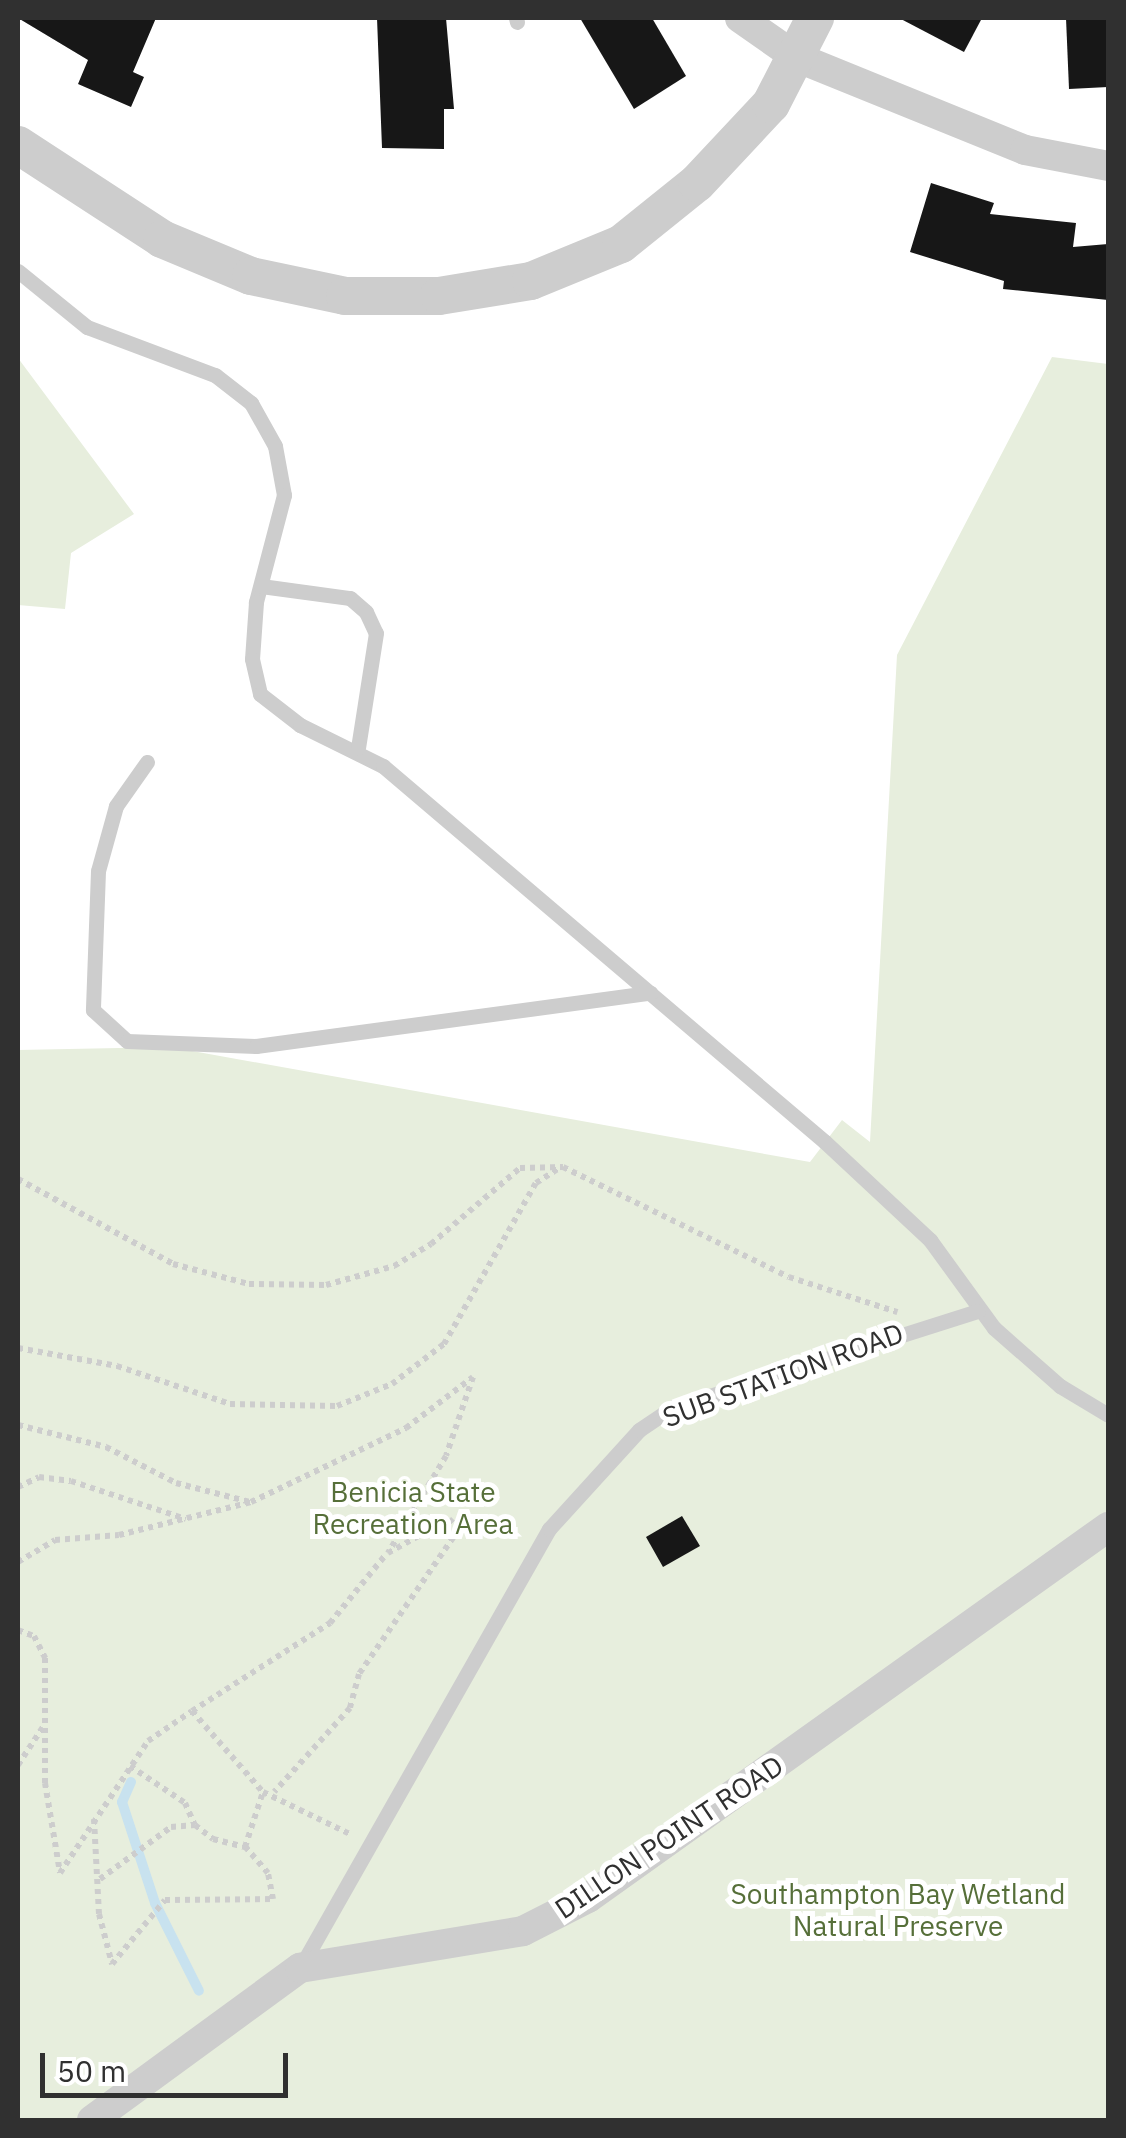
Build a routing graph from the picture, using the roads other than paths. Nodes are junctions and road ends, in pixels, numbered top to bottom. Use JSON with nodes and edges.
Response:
{"nodes":[{"id":1,"x":740,"y":18,"type":"edge"},
{"id":2,"x":815,"y":18,"type":"edge"},
{"id":3,"x":796,"y":57,"type":"junction"},
{"id":4,"x":18,"y":145,"type":"edge"},
{"id":5,"x":1108,"y":166,"type":"edge"},
{"id":6,"x":18,"y":271,"type":"edge"},
{"id":7,"x":261,"y":586,"type":"junction"},
{"id":8,"x":358,"y":748,"type":"junction"},
{"id":9,"x":147,"y":762,"type":"dead end"},
{"id":10,"x":650,"y":993,"type":"junction"},
{"id":11,"x":978,"y":1311,"type":"junction"},
{"id":12,"x":1108,"y":1416,"type":"edge"},
{"id":13,"x":1108,"y":1527,"type":"edge"},
{"id":14,"x":300,"y":1968,"type":"junction"},
{"id":15,"x":92,"y":2120,"type":"edge"}],
"edges":[{"from":1,"to":3,"type":"street"},
{"from":2,"to":3,"type":"street"},
{"from":3,"to":4,"type":"street"},
{"from":3,"to":5,"type":"street"},
{"from":6,"to":7,"type":"lane"},
{"from":7,"to":8,"type":"lane"},
{"from":7,"to":8,"type":"lane"},
{"from":8,"to":10,"type":"lane"},
{"from":9,"to":10,"type":"lane"},
{"from":10,"to":11,"type":"lane"},
{"from":11,"to":12,"type":"lane"},
{"from":11,"to":14,"type":"lane","name":"SUB STATION ROAD"},
{"from":13,"to":14,"type":"street","name":"DILLON POINT ROAD"},
{"from":14,"to":15,"type":"street","name":"DILLON POINT ROAD"}]}
